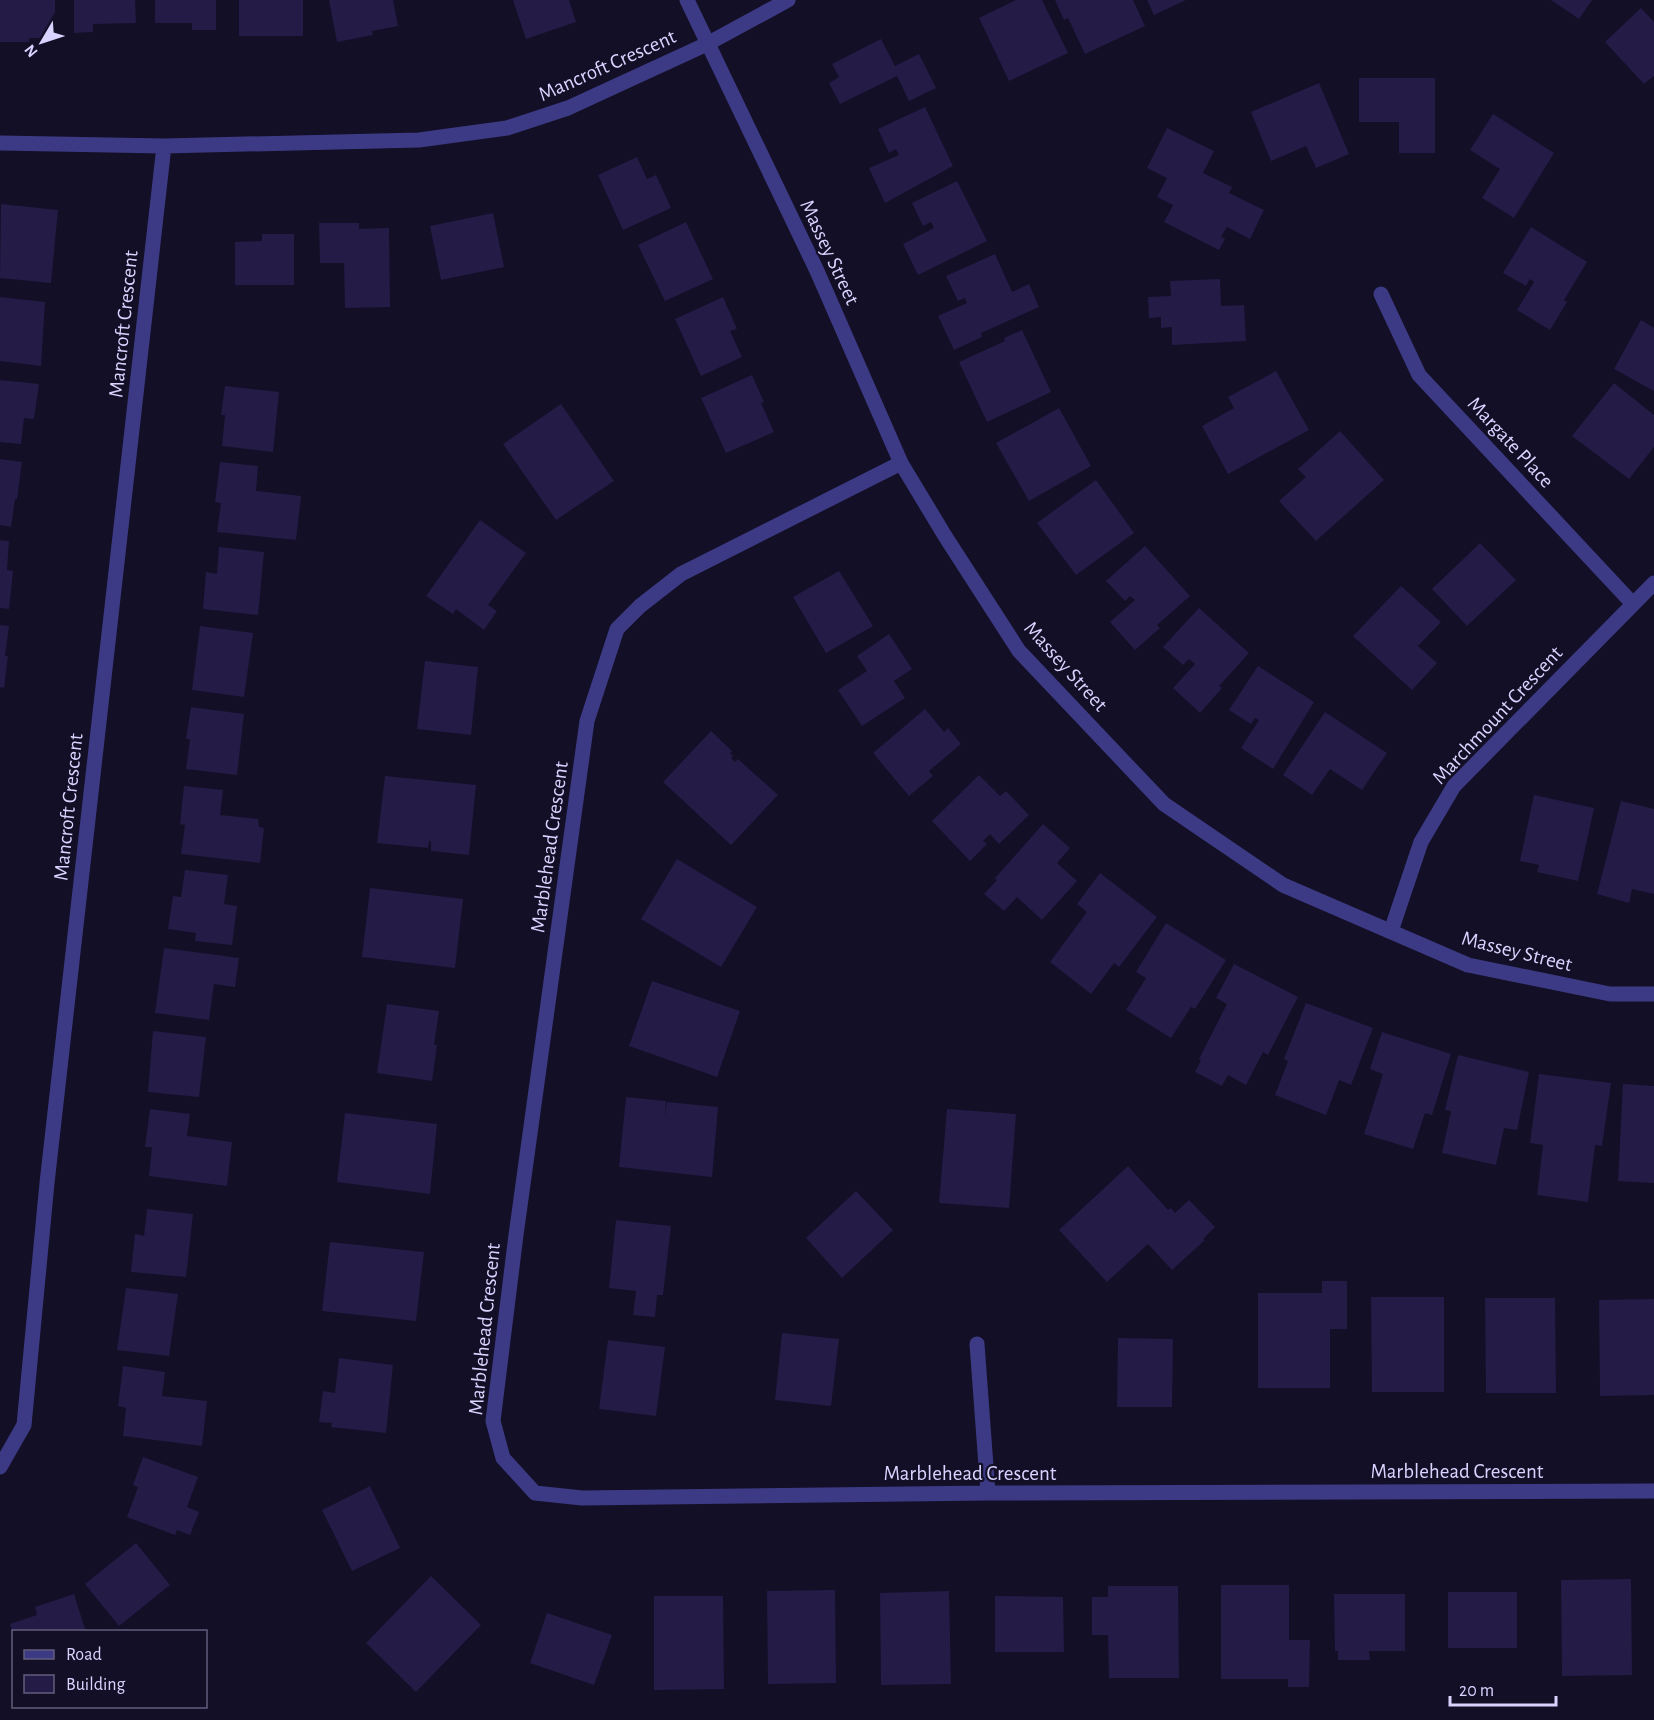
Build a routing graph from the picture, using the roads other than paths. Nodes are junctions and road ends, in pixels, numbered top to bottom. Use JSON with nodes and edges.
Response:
{"nodes":[{"id":1,"x":687,"y":0,"type":"edge"},
{"id":2,"x":788,"y":0,"type":"edge"},
{"id":3,"x":707,"y":44,"type":"junction"},
{"id":4,"x":0,"y":143,"type":"edge"},
{"id":5,"x":164,"y":146,"type":"junction"},
{"id":6,"x":1382,"y":294,"type":"dead end"},
{"id":7,"x":901,"y":463,"type":"junction"},
{"id":8,"x":1654,"y":583,"type":"edge"},
{"id":9,"x":1632,"y":603,"type":"junction"},
{"id":10,"x":1391,"y":931,"type":"junction"},
{"id":11,"x":1654,"y":994,"type":"edge"},
{"id":12,"x":977,"y":1344,"type":"dead end"},
{"id":13,"x":0,"y":1467,"type":"edge"},
{"id":14,"x":1654,"y":1491,"type":"edge"},
{"id":15,"x":988,"y":1493,"type":"junction"}],
"edges":[{"from":1,"to":3,"type":"street","name":"Massey Street"},
{"from":2,"to":3,"type":"street"},
{"from":3,"to":5,"type":"street","name":"Mancroft Crescent"},
{"from":3,"to":7,"type":"street","name":"Massey Street"},
{"from":4,"to":5,"type":"street","name":"Mancroft Crescent"},
{"from":5,"to":13,"type":"street","name":"Mancroft Crescent"},
{"from":6,"to":9,"type":"street","name":"Margate Place"},
{"from":7,"to":10,"type":"street","name":"Massey Street"},
{"from":7,"to":15,"type":"street","name":"Marblehead Crescent"},
{"from":8,"to":9,"type":"street","name":"Marchmount Crescent"},
{"from":9,"to":10,"type":"street","name":"Marchmount Crescent"},
{"from":10,"to":11,"type":"street","name":"Massey Street"},
{"from":12,"to":15,"type":"street"},
{"from":14,"to":15,"type":"street","name":"Marblehead Crescent"}]}
